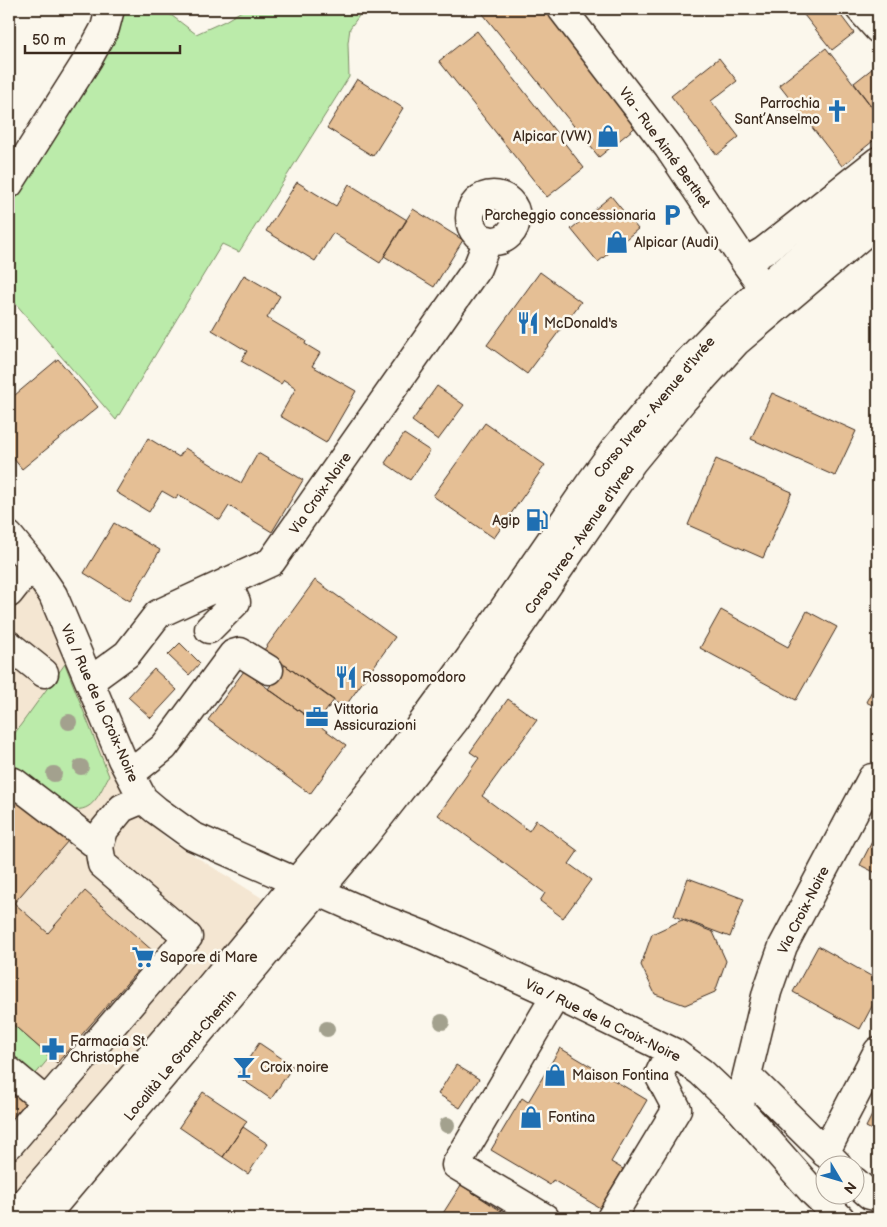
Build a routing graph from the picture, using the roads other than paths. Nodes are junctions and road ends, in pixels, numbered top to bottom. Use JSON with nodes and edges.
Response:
{"nodes":[{"id":1,"x":562,"y":9,"type":"edge"},
{"id":2,"x":860,"y":9,"type":"edge"},
{"id":3,"x":110,"y":15,"type":"edge"},
{"id":4,"x":878,"y":30,"type":"edge"},
{"id":5,"x":878,"y":161,"type":"edge"},
{"id":6,"x":9,"y":184,"type":"edge"},
{"id":7,"x":878,"y":192,"type":"edge"},
{"id":8,"x":878,"y":222,"type":"edge"},
{"id":9,"x":488,"y":240,"type":"dead end"},
{"id":10,"x":745,"y":262,"type":"junction"},
{"id":11,"x":764,"y":288,"type":"junction"},
{"id":12,"x":9,"y":536,"type":"edge"},
{"id":13,"x":32,"y":564,"type":"junction"},
{"id":14,"x":227,"y":582,"type":"junction"},
{"id":15,"x":9,"y":592,"type":"edge"},
{"id":16,"x":209,"y":629,"type":"dead end"},
{"id":17,"x":9,"y":645,"type":"edge"},
{"id":18,"x":269,"y":670,"type":"dead end"},
{"id":19,"x":44,"y":673,"type":"dead end"},
{"id":20,"x":90,"y":681,"type":"junction"},
{"id":21,"x":130,"y":774,"type":"junction"},
{"id":22,"x":872,"y":778,"type":"dead end"},
{"id":23,"x":9,"y":789,"type":"edge"},
{"id":24,"x":143,"y":799,"type":"junction"},
{"id":25,"x":100,"y":847,"type":"junction"},
{"id":26,"x":307,"y":886,"type":"junction"},
{"id":27,"x":556,"y":995,"type":"junction"},
{"id":28,"x":670,"y":1051,"type":"junction"},
{"id":29,"x":878,"y":1051,"type":"edge"},
{"id":30,"x":9,"y":1071,"type":"edge"},
{"id":31,"x":747,"y":1075,"type":"junction"},
{"id":32,"x":46,"y":1102,"type":"junction"},
{"id":33,"x":739,"y":1108,"type":"junction"},
{"id":34,"x":9,"y":1145,"type":"edge"},
{"id":35,"x":826,"y":1154,"type":"edge"},
{"id":36,"x":833,"y":1154,"type":"edge"},
{"id":37,"x":864,"y":1190,"type":"edge"},
{"id":38,"x":878,"y":1197,"type":"edge"},
{"id":39,"x":11,"y":1218,"type":"edge"},
{"id":40,"x":43,"y":1218,"type":"edge"},
{"id":41,"x":545,"y":1218,"type":"edge"},
{"id":42,"x":612,"y":1218,"type":"edge"},
{"id":43,"x":840,"y":1218,"type":"edge"}],
"edges":[{"from":1,"to":10,"type":"main road","name":"Via - Rue Aimé Berthet"},
{"from":2,"to":4,"type":"main road"},
{"from":3,"to":6,"type":"main road"},
{"from":5,"to":10,"type":"main road"},
{"from":7,"to":11,"type":"main road","name":"Corso Ivrea - Avenue d'Ivrée"},
{"from":8,"to":26,"type":"main road","name":"Corso Ivrea - Avenue d'Ivrea"},
{"from":9,"to":14,"type":"main road","name":"Via Croix-Noire"},
{"from":10,"to":11,"type":"main road","name":"Via - Rue Aimé Berthet"},
{"from":11,"to":26,"type":"main road","name":"Corso Ivrea - Avenue d'Ivrée"},
{"from":12,"to":13,"type":"main road","name":"Via / Rue de la Croix-Noire"},
{"from":13,"to":15,"type":"main road"},
{"from":13,"to":20,"type":"main road","name":"Via / Rue de la Croix-Noire"},
{"from":14,"to":16,"type":"main road"},
{"from":14,"to":20,"type":"main road","name":"Via Croix-Noire"},
{"from":17,"to":19,"type":"main road"},
{"from":18,"to":21,"type":"main road"},
{"from":20,"to":21,"type":"main road","name":"Via / Rue de la Croix-Noire"},
{"from":21,"to":24,"type":"main road","name":"Via / Rue de la Croix-Noire"},
{"from":22,"to":31,"type":"main road","name":"Via Croix-Noire"},
{"from":23,"to":25,"type":"main road"},
{"from":24,"to":25,"type":"main road"},
{"from":24,"to":26,"type":"main road","name":"Via / Rue de la Croix-Noire"},
{"from":25,"to":32,"type":"main road"},
{"from":26,"to":27,"type":"main road","name":"Via / Rue de la Croix-Noire"},
{"from":26,"to":39,"type":"main road","name":"Località Le Grand-Chemin"},
{"from":26,"to":40,"type":"main road","name":"Località Le Grand-Chemin"},
{"from":27,"to":28,"type":"main road","name":"Via / Rue de la Croix-Noire"},
{"from":27,"to":41,"type":"main road"},
{"from":28,"to":33,"type":"main road","name":"Via / Rue de la Croix-Noire"},
{"from":28,"to":42,"type":"main road"},
{"from":29,"to":36,"type":"main road"},
{"from":30,"to":32,"type":"main road"},
{"from":31,"to":33,"type":"main road","name":"Via Croix-Noire"},
{"from":31,"to":35,"type":"main road"},
{"from":32,"to":34,"type":"main road"},
{"from":33,"to":43,"type":"main road","name":"Via / Rue de la Croix-Noire"},
{"from":37,"to":38,"type":"main road"}]}
